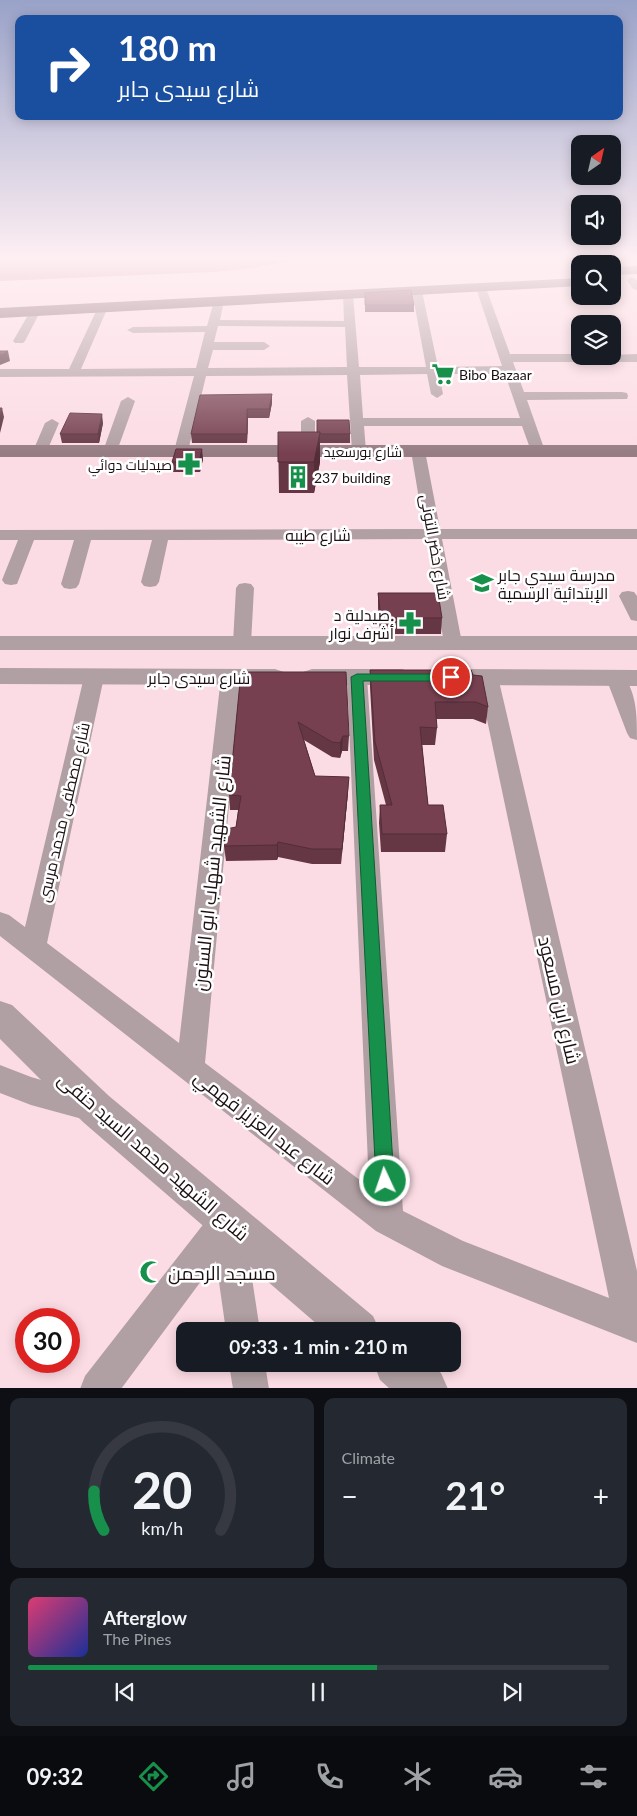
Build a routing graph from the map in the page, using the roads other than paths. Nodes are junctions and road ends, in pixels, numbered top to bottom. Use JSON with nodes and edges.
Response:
{"nodes":[{"id":1,"x":350,"y":324,"type":"edge"},
{"id":2,"x":28,"y":325,"type":"edge"},
{"id":3,"x":95,"y":325,"type":"edge"},
{"id":4,"x":297,"y":325,"type":"edge"},
{"id":5,"x":423,"y":325,"type":"edge"},
{"id":6,"x":494,"y":325,"type":"edge"},
{"id":7,"x":212,"y":326,"type":"junction"},
{"id":8,"x":133,"y":330,"type":"dead end"},
{"id":9,"x":19,"y":341,"type":"dead end"},
{"id":10,"x":207,"y":346,"type":"junction"},
{"id":11,"x":264,"y":346,"type":"dead end"},
{"id":12,"x":636,"y":359,"type":"edge"},
{"id":13,"x":508,"y":364,"type":"junction"},
{"id":14,"x":432,"y":370,"type":"junction"},
{"id":15,"x":353,"y":371,"type":"junction"},
{"id":16,"x":0,"y":373,"type":"edge"},
{"id":17,"x":73,"y":373,"type":"junction"},
{"id":18,"x":200,"y":373,"type":"junction"},
{"id":19,"x":437,"y":394,"type":"dead end"},
{"id":20,"x":519,"y":396,"type":"junction"},
{"id":21,"x":622,"y":396,"type":"dead end"},
{"id":22,"x":128,"y":401,"type":"dead end"},
{"id":23,"x":308,"y":421,"type":"dead end"},
{"id":24,"x":357,"y":422,"type":"junction"},
{"id":25,"x":528,"y":422,"type":"junction"},
{"id":26,"x":52,"y":423,"type":"dead end"},
{"id":27,"x":0,"y":451,"type":"edge"},
{"id":28,"x":40,"y":451,"type":"junction"},
{"id":29,"x":110,"y":451,"type":"junction"},
{"id":30,"x":181,"y":451,"type":"junction"},
{"id":31,"x":308,"y":451,"type":"junction"},
{"id":32,"x":359,"y":451,"type":"junction"},
{"id":33,"x":418,"y":451,"type":"junction"},
{"id":34,"x":538,"y":451,"type":"junction"},
{"id":35,"x":637,"y":451,"type":"edge"},
{"id":36,"x":84,"y":534,"type":"junction"},
{"id":37,"x":161,"y":534,"type":"junction"},
{"id":38,"x":433,"y":534,"type":"junction"},
{"id":39,"x":637,"y":534,"type":"edge"},
{"id":40,"x":0,"y":535,"type":"edge"},
{"id":41,"x":28,"y":535,"type":"junction"},
{"id":42,"x":11,"y":580,"type":"dead end"},
{"id":43,"x":150,"y":582,"type":"dead end"},
{"id":44,"x":70,"y":584,"type":"dead end"},
{"id":45,"x":245,"y":588,"type":"dead end"},
{"id":46,"x":628,"y":596,"type":"dead end"},
{"id":47,"x":637,"y":616,"type":"edge"},
{"id":48,"x":0,"y":643,"type":"edge"},
{"id":49,"x":242,"y":643,"type":"junction"},
{"id":50,"x":453,"y":643,"type":"junction"},
{"id":51,"x":637,"y":643,"type":"edge"},
{"id":52,"x":0,"y":676,"type":"edge"},
{"id":53,"x":94,"y":676,"type":"junction"},
{"id":54,"x":231,"y":677,"type":"junction"},
{"id":55,"x":357,"y":677,"type":"junction"},
{"id":56,"x":488,"y":677,"type":"junction"},
{"id":57,"x":626,"y":678,"type":"edge"},
{"id":58,"x":637,"y":733,"type":"edge"},
{"id":59,"x":0,"y":922,"type":"edge"},
{"id":60,"x":33,"y":947,"type":"junction"},
{"id":61,"x":0,"y":1016,"type":"edge"},
{"id":62,"x":190,"y":1069,"type":"junction"},
{"id":63,"x":0,"y":1080,"type":"edge"},
{"id":64,"x":96,"y":1109,"type":"junction"},
{"id":65,"x":226,"y":1220,"type":"junction"},
{"id":66,"x":387,"y":1220,"type":"junction"},
{"id":67,"x":242,"y":1322,"type":"edge"},
{"id":68,"x":347,"y":1322,"type":"edge"},
{"id":69,"x":635,"y":1325,"type":"edge"},
{"id":70,"x":249,"y":1372,"type":"edge"},
{"id":71,"x":406,"y":1372,"type":"edge"},
{"id":72,"x":98,"y":1388,"type":"edge"},
{"id":73,"x":251,"y":1388,"type":"edge"},
{"id":74,"x":425,"y":1388,"type":"edge"}],
"edges":[{"from":1,"to":15,"type":"street"},
{"from":2,"to":9,"type":"street"},
{"from":3,"to":17,"type":"street"},
{"from":4,"to":7,"type":"street"},
{"from":5,"to":14,"type":"street"},
{"from":6,"to":13,"type":"street"},
{"from":7,"to":8,"type":"street"},
{"from":7,"to":10,"type":"street"},
{"from":10,"to":11,"type":"street"},
{"from":10,"to":18,"type":"street"},
{"from":12,"to":13,"type":"street"},
{"from":13,"to":14,"type":"street"},
{"from":13,"to":20,"type":"street"},
{"from":14,"to":15,"type":"street"},
{"from":14,"to":19,"type":"street"},
{"from":15,"to":18,"type":"street"},
{"from":15,"to":24,"type":"street"},
{"from":16,"to":17,"type":"street"},
{"from":17,"to":18,"type":"street"},
{"from":18,"to":30,"type":"street"},
{"from":20,"to":21,"type":"street"},
{"from":20,"to":25,"type":"street"},
{"from":22,"to":29,"type":"street"},
{"from":23,"to":31,"type":"street"},
{"from":24,"to":25,"type":"street"},
{"from":24,"to":32,"type":"street"},
{"from":25,"to":34,"type":"street"},
{"from":26,"to":28,"type":"street"},
{"from":27,"to":28,"type":"main road","name":"شارع بورسعيد"},
{"from":28,"to":29,"type":"main road","name":"شارع بورسعيد"},
{"from":29,"to":30,"type":"main road","name":"شارع بورسعيد"},
{"from":30,"to":31,"type":"main road","name":"شارع بورسعيد"},
{"from":31,"to":32,"type":"main road","name":"شارع بورسعيد"},
{"from":32,"to":33,"type":"main road","name":"شارع بورسعيد"},
{"from":33,"to":34,"type":"main road","name":"شارع بورسعيد"},
{"from":33,"to":38,"type":"street","name":"شارع خضر التونى"},
{"from":34,"to":35,"type":"main road","name":"شارع بورسعيد"},
{"from":36,"to":37,"type":"street","name":"شارع طيبه"},
{"from":36,"to":41,"type":"street","name":"شارع طيبه"},
{"from":36,"to":44,"type":"street"},
{"from":37,"to":38,"type":"street","name":"شارع طيبه"},
{"from":37,"to":43,"type":"street"},
{"from":38,"to":39,"type":"street","name":"شارع طيبه"},
{"from":38,"to":50,"type":"street","name":"شارع خضر التونى"},
{"from":40,"to":41,"type":"street","name":"شارع طيبه"},
{"from":41,"to":42,"type":"street"},
{"from":45,"to":49,"type":"street"},
{"from":46,"to":47,"type":"street"},
{"from":48,"to":49,"type":"street"},
{"from":49,"to":50,"type":"street"},
{"from":50,"to":51,"type":"street"},
{"from":52,"to":53,"type":"street","name":"شارع سيدى جابر"},
{"from":53,"to":54,"type":"street","name":"شارع سيدى جابر"},
{"from":53,"to":60,"type":"street","name":"شارع مصطفى محمد مرسى"},
{"from":54,"to":55,"type":"street","name":"شارع سيدى جابر"},
{"from":54,"to":62,"type":"street","name":"شارع الشهيد شهاب ابو السنون"},
{"from":55,"to":56,"type":"street","name":"شارع سيدى جابر"},
{"from":55,"to":66,"type":"street"},
{"from":56,"to":57,"type":"street","name":"شارع سيدى جابر"},
{"from":56,"to":69,"type":"street","name":"شارع ابن مسعود"},
{"from":57,"to":58,"type":"street"},
{"from":59,"to":60,"type":"street","name":"شارع عبد العزيز فهمي"},
{"from":60,"to":62,"type":"street","name":"شارع عبد العزيز فهمي"},
{"from":61,"to":64,"type":"street","name":"شارع الشهيد محمد السيد حنفى"},
{"from":62,"to":66,"type":"street","name":"شارع عبد العزيز فهمي"},
{"from":63,"to":64,"type":"street"},
{"from":64,"to":65,"type":"street","name":"شارع الشهيد محمد السيد حنفى"},
{"from":65,"to":67,"type":"street"},
{"from":65,"to":68,"type":"street","name":"شارع الشهيد محمد السيد حنفى"},
{"from":65,"to":72,"type":"street"},
{"from":66,"to":69,"type":"street","name":"شارع عبد العزيز فهمي"},
{"from":70,"to":73,"type":"street"},
{"from":71,"to":74,"type":"street"}]}
